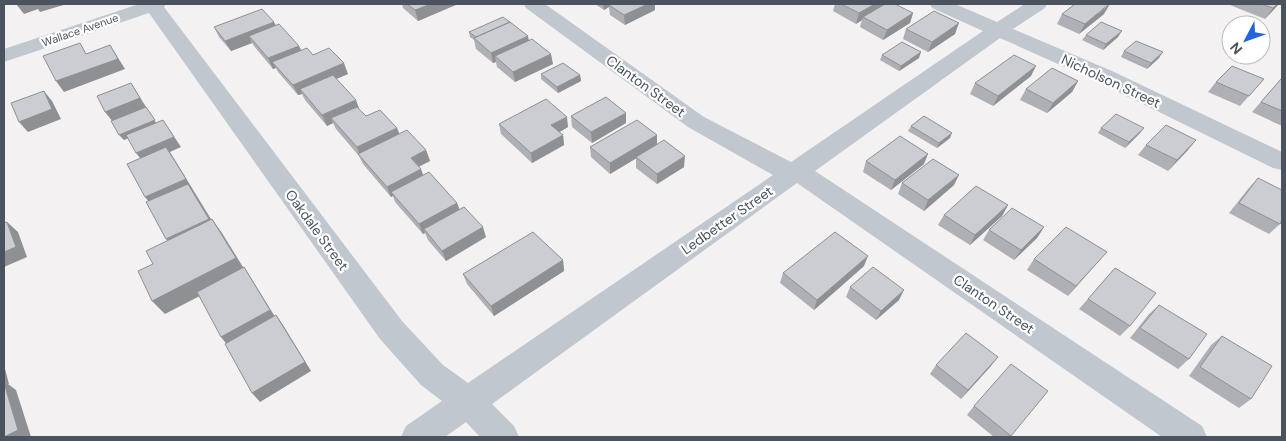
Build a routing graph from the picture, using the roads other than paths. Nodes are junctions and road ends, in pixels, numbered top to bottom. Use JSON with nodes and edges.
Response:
{"nodes":[{"id":1,"x":154,"y":4,"type":"edge"},
{"id":2,"x":533,"y":4,"type":"edge"},
{"id":3,"x":939,"y":4,"type":"edge"},
{"id":4,"x":1038,"y":4,"type":"edge"},
{"id":5,"x":996,"y":31,"type":"junction"},
{"id":6,"x":4,"y":56,"type":"edge"},
{"id":7,"x":1282,"y":162,"type":"edge"},
{"id":8,"x":794,"y":173,"type":"junction"},
{"id":9,"x":468,"y":402,"type":"junction"},
{"id":10,"x":418,"y":437,"type":"edge"},
{"id":11,"x":502,"y":437,"type":"edge"},
{"id":12,"x":1190,"y":437,"type":"edge"}],
"edges":[{"from":1,"to":6,"type":"street","name":"Wallace Avenue"},
{"from":1,"to":9,"type":"street","name":"Oakdale Street"},
{"from":2,"to":8,"type":"street","name":"Clanton Street"},
{"from":3,"to":5,"type":"street","name":"Nicholson Street"},
{"from":4,"to":5,"type":"street","name":"Ledbetter Street"},
{"from":5,"to":7,"type":"street","name":"Nicholson Street"},
{"from":5,"to":8,"type":"street","name":"Ledbetter Street"},
{"from":8,"to":9,"type":"street","name":"Ledbetter Street"},
{"from":8,"to":12,"type":"street","name":"Clanton Street"},
{"from":9,"to":10,"type":"street","name":"Ledbetter Street"},
{"from":9,"to":11,"type":"street","name":"Oakdale Street"}]}
